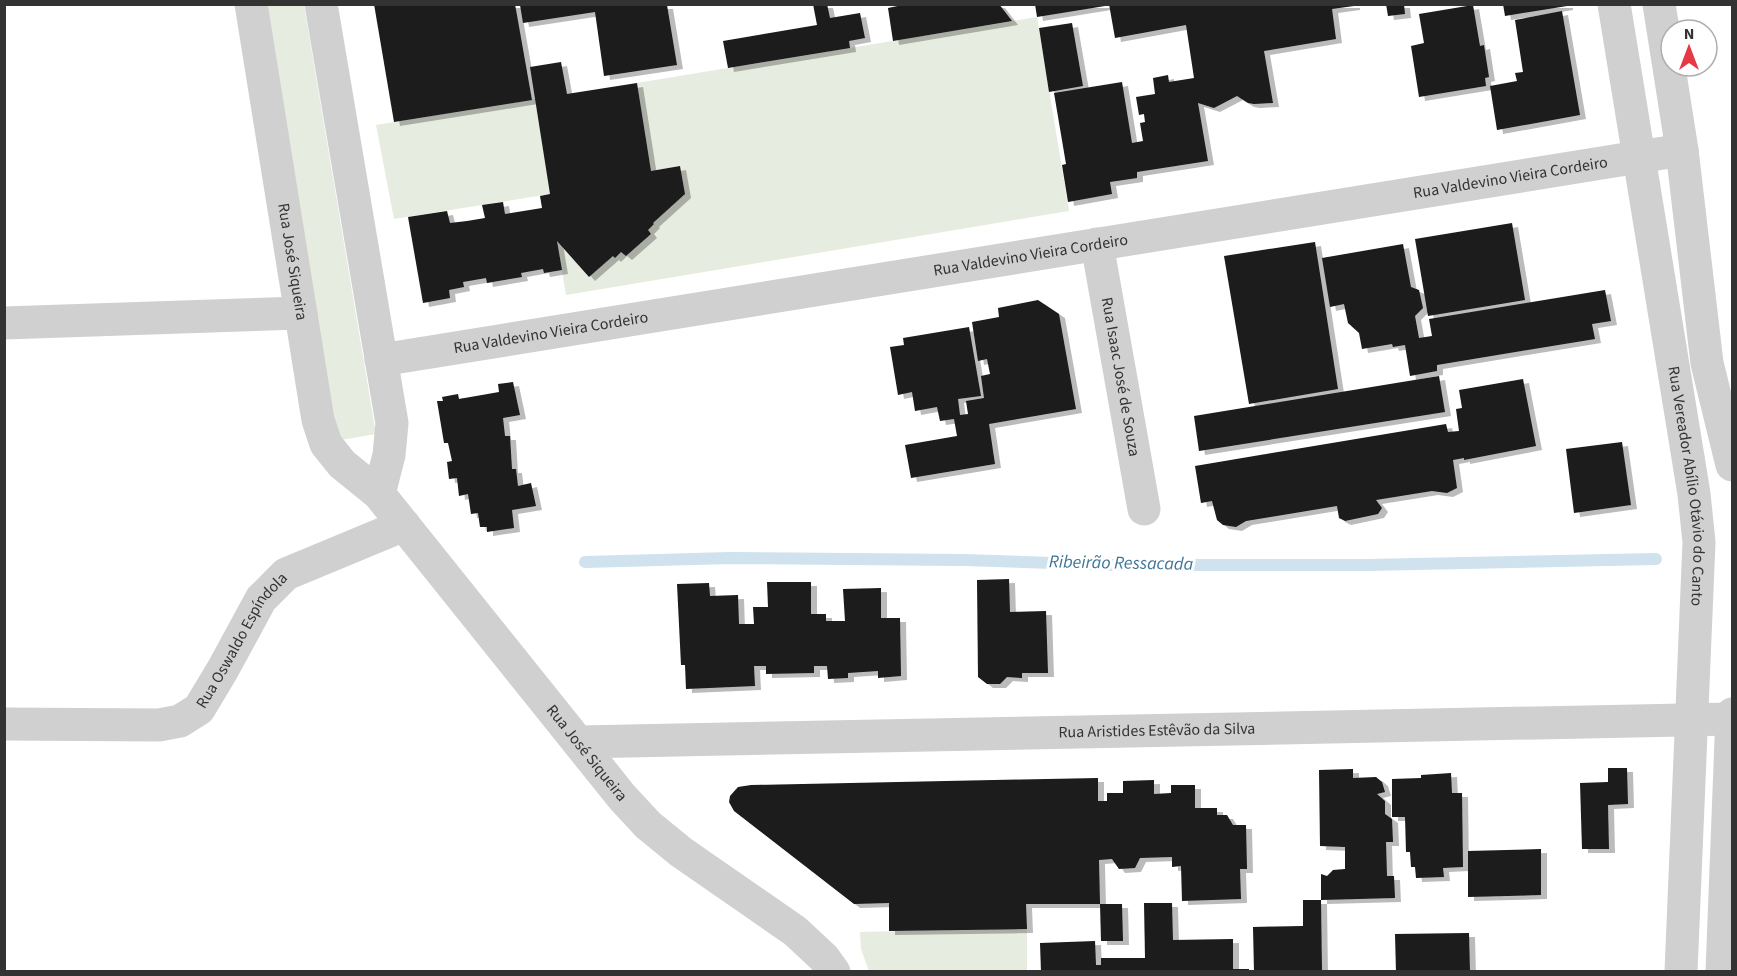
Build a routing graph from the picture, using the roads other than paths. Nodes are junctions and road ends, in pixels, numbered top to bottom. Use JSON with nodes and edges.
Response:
{"nodes":[{"id":1,"x":251,"y":4,"type":"edge"},
{"id":2,"x":321,"y":4,"type":"edge"},
{"id":3,"x":1614,"y":4,"type":"edge"},
{"id":4,"x":1659,"y":4,"type":"edge"},
{"id":5,"x":1682,"y":150,"type":"junction"},
{"id":6,"x":1639,"y":157,"type":"junction"},
{"id":7,"x":1097,"y":244,"type":"junction"},
{"id":8,"x":301,"y":313,"type":"junction"},
{"id":9,"x":4,"y":323,"type":"edge"},
{"id":10,"x":381,"y":360,"type":"junction"},
{"id":11,"x":1720,"y":362,"type":"edge"},
{"id":12,"x":1674,"y":369,"type":"junction"},
{"id":13,"x":1732,"y":465,"type":"edge"},
{"id":14,"x":379,"y":494,"type":"junction"},
{"id":15,"x":1144,"y":509,"type":"dead end"},
{"id":16,"x":404,"y":525,"type":"junction"},
{"id":17,"x":1732,"y":714,"type":"edge"},
{"id":18,"x":1732,"y":719,"type":"edge"},
{"id":19,"x":1691,"y":720,"type":"junction"},
{"id":20,"x":4,"y":724,"type":"edge"},
{"id":21,"x":579,"y":742,"type":"junction"},
{"id":22,"x":834,"y":972,"type":"edge"},
{"id":23,"x":1681,"y":972,"type":"edge"},
{"id":24,"x":1722,"y":972,"type":"edge"}],
"edges":[{"from":1,"to":8,"type":"street","name":"Rua José Siqueira"},
{"from":2,"to":10,"type":"street"},
{"from":3,"to":6,"type":"street","name":"Rua Vereador Abílio Otávio do Canto"},
{"from":4,"to":5,"type":"street","name":"Rua Vereador Abílio Otávio do Canto"},
{"from":5,"to":6,"type":"street","name":"Rua Valdevino Vieira Cordeiro"},
{"from":5,"to":11,"type":"street","name":"Rua Vereador Abílio Otávio do Canto"},
{"from":6,"to":7,"type":"street","name":"Rua Valdevino Vieira Cordeiro"},
{"from":6,"to":12,"type":"street","name":"Rua Vereador Abílio Otávio do Canto"},
{"from":7,"to":10,"type":"street","name":"Rua Valdevino Vieira Cordeiro"},
{"from":7,"to":15,"type":"street","name":"Rua Isaac José de Souza"},
{"from":8,"to":9,"type":"street"},
{"from":8,"to":14,"type":"street","name":"Rua José Siqueira"},
{"from":10,"to":14,"type":"street"},
{"from":11,"to":12,"type":"street"},
{"from":11,"to":13,"type":"street","name":"Rua Vereador Abílio Otávio do Canto"},
{"from":12,"to":19,"type":"street","name":"Rua Vereador Abílio Otávio do Canto"},
{"from":14,"to":16,"type":"street","name":"Rua José Siqueira"},
{"from":16,"to":20,"type":"street","name":"Rua Oswaldo Espíndola"},
{"from":16,"to":21,"type":"street","name":"Rua José Siqueira"},
{"from":17,"to":18,"type":"street"},
{"from":18,"to":19,"type":"street","name":"Rua Aristides Estêvão da Silva"},
{"from":18,"to":24,"type":"street"},
{"from":19,"to":21,"type":"street","name":"Rua Aristides Estêvão da Silva"},
{"from":19,"to":23,"type":"street","name":"Rua Vereador Abílio Otávio do Canto"},
{"from":21,"to":22,"type":"street","name":"Rua José Siqueira"}]}
